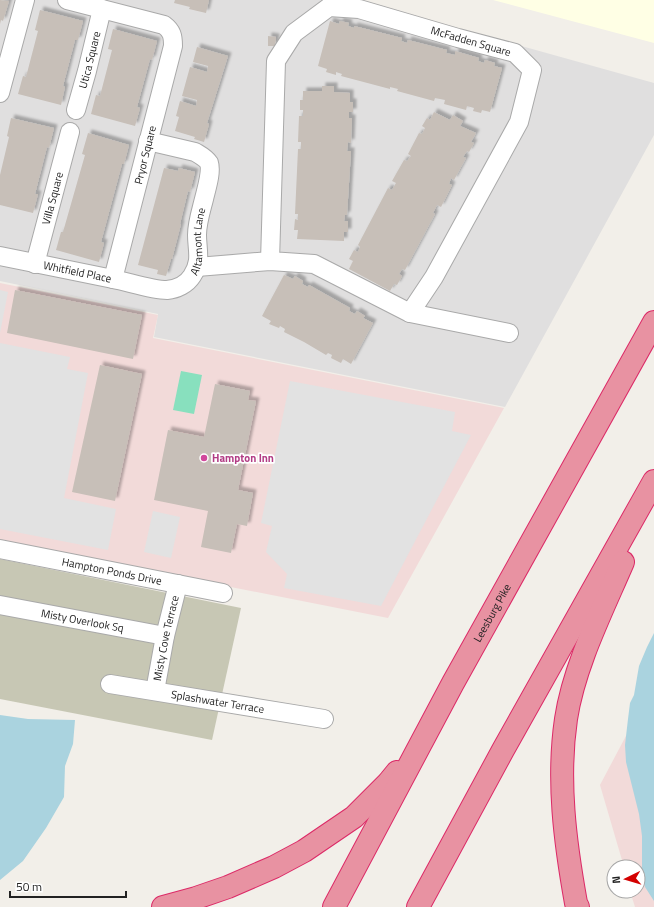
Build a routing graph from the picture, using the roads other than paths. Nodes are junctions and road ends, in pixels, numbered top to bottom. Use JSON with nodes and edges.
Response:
{"nodes":[{"id":1,"x":25,"y":0,"type":"edge"},
{"id":2,"x":67,"y":0,"type":"edge"},
{"id":3,"x":102,"y":9,"type":"junction"},
{"id":4,"x":0,"y":93,"type":"edge"},
{"id":5,"x":76,"y":110,"type":"dead end"},
{"id":6,"x":70,"y":132,"type":"dead end"},
{"id":7,"x":148,"y":141,"type":"junction"},
{"id":8,"x":0,"y":256,"type":"edge"},
{"id":9,"x":270,"y":261,"type":"junction"},
{"id":10,"x":35,"y":264,"type":"junction"},
{"id":11,"x":197,"y":266,"type":"junction"},
{"id":12,"x":113,"y":279,"type":"junction"},
{"id":13,"x":154,"y":288,"type":"joint"},
{"id":14,"x":410,"y":313,"type":"junction"},
{"id":15,"x":654,"y":322,"type":"edge"},
{"id":16,"x":509,"y":333,"type":"dead end"},
{"id":17,"x":654,"y":481,"type":"edge"},
{"id":18,"x":654,"y":490,"type":"edge"},
{"id":19,"x":0,"y":549,"type":"edge"},
{"id":20,"x":178,"y":584,"type":"junction"},
{"id":21,"x":223,"y":593,"type":"dead end"},
{"id":22,"x":0,"y":605,"type":"edge"},
{"id":23,"x":165,"y":636,"type":"junction"},
{"id":24,"x":453,"y":683,"type":"junction"},
{"id":25,"x":110,"y":684,"type":"dead end"},
{"id":26,"x":155,"y":691,"type":"junction"},
{"id":27,"x":324,"y":719,"type":"dead end"},
{"id":28,"x":162,"y":907,"type":"edge"},
{"id":29,"x":334,"y":907,"type":"edge"},
{"id":30,"x":418,"y":907,"type":"edge"},
{"id":31,"x":578,"y":907,"type":"edge"}],
"edges":[{"from":1,"to":4,"type":"street"},
{"from":2,"to":3,"type":"street"},
{"from":3,"to":5,"type":"street","name":"Utica Square"},
{"from":3,"to":7,"type":"street","name":"Pryor Square"},
{"from":6,"to":10,"type":"street","name":"Villa Square"},
{"from":7,"to":11,"type":"street","name":"Altamont Lane"},
{"from":7,"to":12,"type":"street","name":"Pryor Square"},
{"from":8,"to":10,"type":"street","name":"Whitfield Place"},
{"from":9,"to":11,"type":"street"},
{"from":9,"to":14,"type":"street"},
{"from":9,"to":14,"type":"street","name":"McFadden Square"},
{"from":10,"to":12,"type":"street","name":"Whitfield Place"},
{"from":11,"to":13,"type":"street","name":"Altamont Lane"},
{"from":12,"to":13,"type":"street","name":"Whitfield Place"},
{"from":14,"to":16,"type":"street"},
{"from":15,"to":24,"type":"highway","name":"Leesburg Pike"},
{"from":17,"to":30,"type":"highway"},
{"from":18,"to":31,"type":"highway"},
{"from":19,"to":20,"type":"street","name":"Hampton Ponds Drive"},
{"from":20,"to":21,"type":"street","name":"Hampton Ponds Drive"},
{"from":20,"to":23,"type":"street","name":"Misty Cove Terrace"},
{"from":22,"to":23,"type":"street","name":"Misty Overlook Sq"},
{"from":23,"to":26,"type":"street","name":"Misty Cove Terrace"},
{"from":24,"to":28,"type":"highway"},
{"from":24,"to":29,"type":"highway","name":"Leesburg Pike"},
{"from":25,"to":26,"type":"street","name":"Splashwater Terrace"},
{"from":26,"to":27,"type":"street","name":"Splashwater Terrace"}]}
